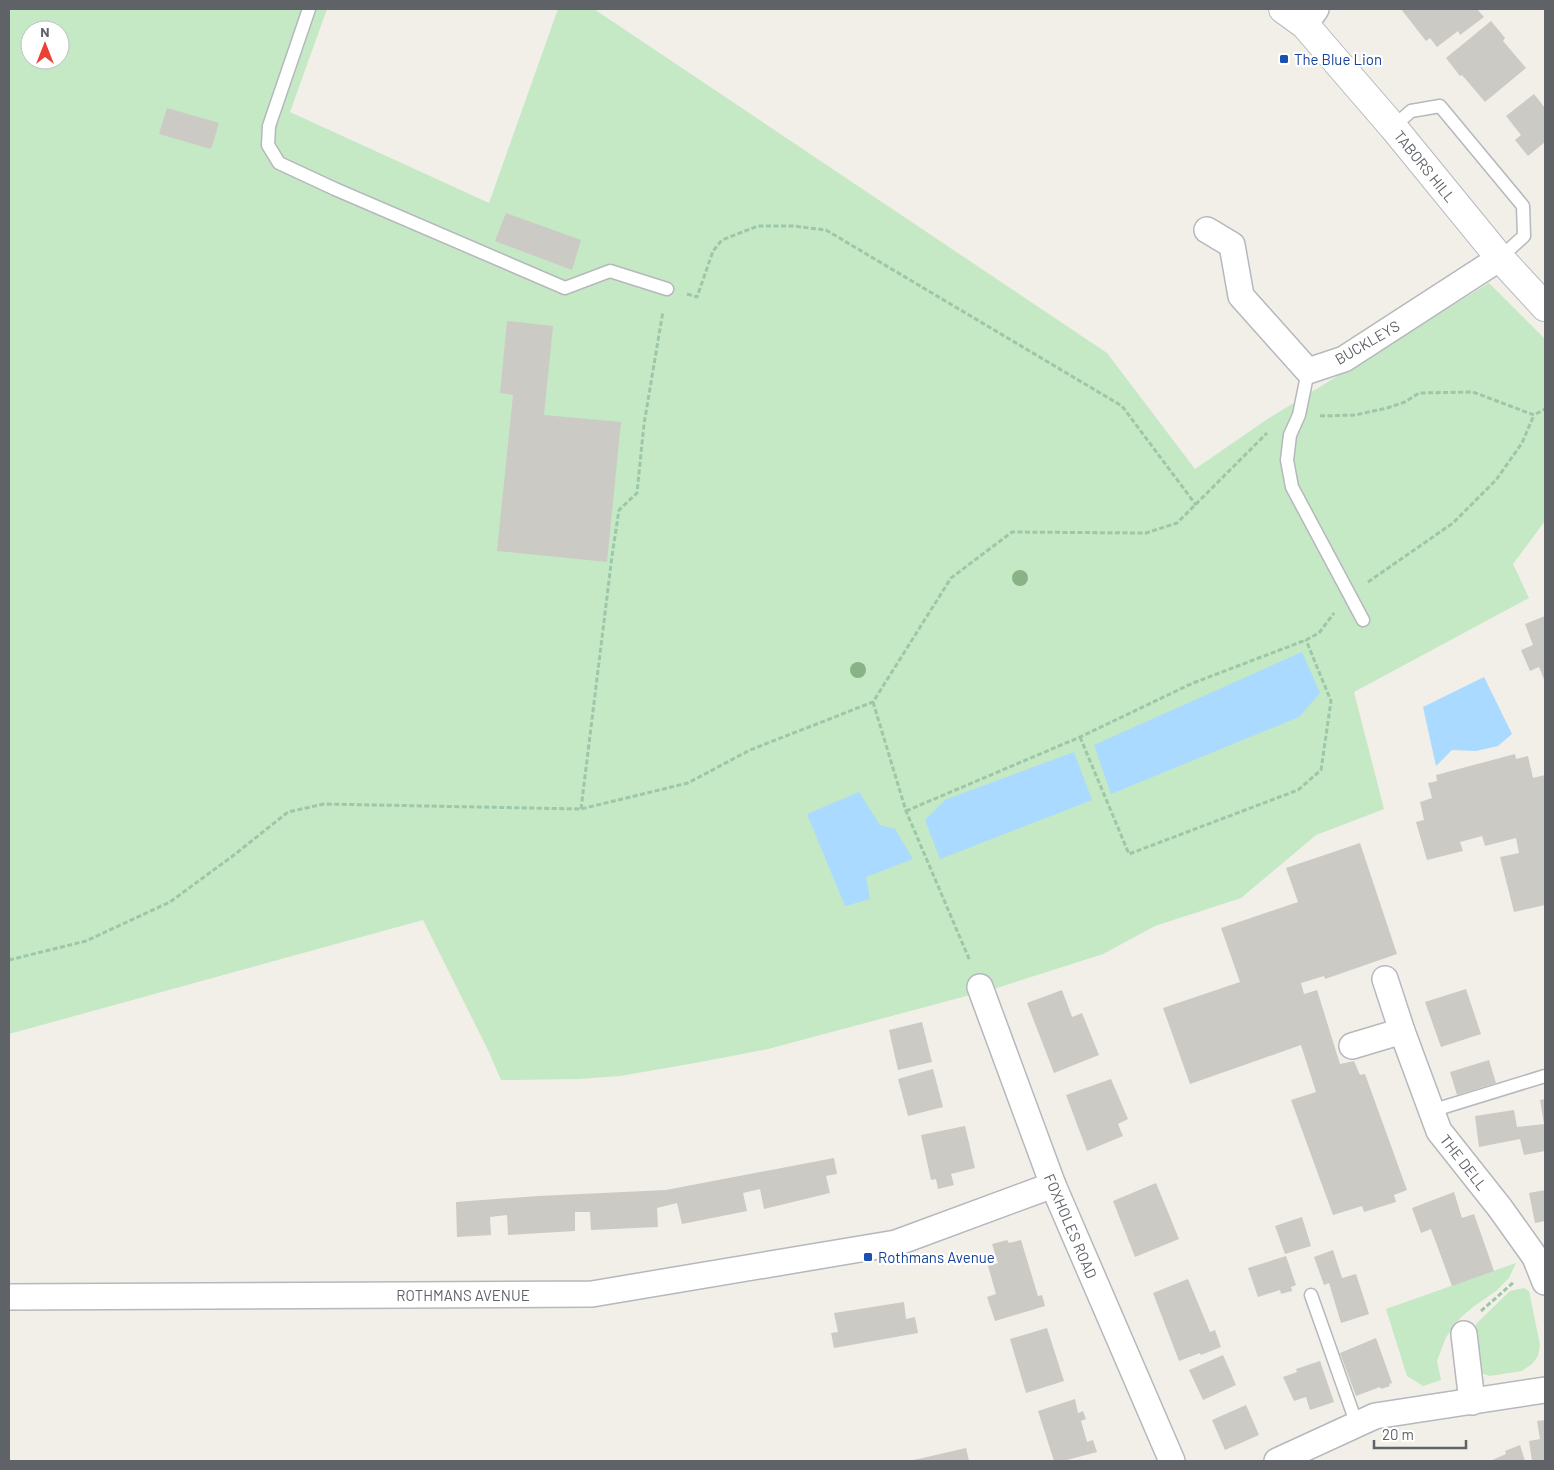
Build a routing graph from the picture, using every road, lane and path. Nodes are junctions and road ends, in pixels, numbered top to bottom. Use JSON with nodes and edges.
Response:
{"nodes":[{"id":1,"x":309,"y":9,"type":"edge"},
{"id":2,"x":1283,"y":9,"type":"edge"},
{"id":3,"x":1310,"y":17,"type":"edge"},
{"id":4,"x":1393,"y":127,"type":"junction"},
{"id":5,"x":1207,"y":230,"type":"dead end"},
{"id":6,"x":1500,"y":258,"type":"junction"},
{"id":7,"x":667,"y":289,"type":"junction"},
{"id":8,"x":1545,"y":306,"type":"edge"},
{"id":9,"x":1308,"y":371,"type":"junction"},
{"id":10,"x":1545,"y":409,"type":"edge"},
{"id":11,"x":1298,"y":415,"type":"junction"},
{"id":12,"x":1534,"y":415,"type":"junction"},
{"id":13,"x":1196,"y":505,"type":"junction"},
{"id":14,"x":1349,"y":594,"type":"junction"},
{"id":15,"x":1363,"y":620,"type":"dead end"},
{"id":16,"x":1306,"y":640,"type":"junction"},
{"id":17,"x":872,"y":702,"type":"junction"},
{"id":18,"x":1080,"y":737,"type":"junction"},
{"id":19,"x":581,"y":809,"type":"junction"},
{"id":20,"x":906,"y":811,"type":"junction"},
{"id":21,"x":9,"y":960,"type":"edge"},
{"id":22,"x":976,"y":978,"type":"joint"},
{"id":23,"x":1385,"y":979,"type":"dead end"},
{"id":24,"x":1402,"y":1031,"type":"junction"},
{"id":25,"x":1352,"y":1046,"type":"dead end"},
{"id":26,"x":1545,"y":1076,"type":"edge"},
{"id":27,"x":1431,"y":1111,"type":"junction"},
{"id":28,"x":1053,"y":1186,"type":"junction"},
{"id":29,"x":1535,"y":1256,"type":"junction"},
{"id":30,"x":1545,"y":1282,"type":"edge"},
{"id":31,"x":1311,"y":1295,"type":"dead end"},
{"id":32,"x":9,"y":1297,"type":"edge"},
{"id":33,"x":1464,"y":1334,"type":"joint"},
{"id":34,"x":1545,"y":1390,"type":"edge"},
{"id":35,"x":1472,"y":1402,"type":"junction"},
{"id":36,"x":1357,"y":1424,"type":"junction"},
{"id":37,"x":1172,"y":1461,"type":"edge"},
{"id":38,"x":1277,"y":1461,"type":"edge"}],
"edges":[{"from":1,"to":7,"type":"lane"},
{"from":2,"to":3,"type":"street","name":"TABORS HILL"},
{"from":3,"to":4,"type":"street","name":"TABORS HILL"},
{"from":4,"to":6,"type":"street","name":"TABORS HILL"},
{"from":4,"to":6,"type":"lane"},
{"from":5,"to":9,"type":"street"},
{"from":6,"to":8,"type":"street","name":"TABORS HILL"},
{"from":6,"to":9,"type":"street","name":"BUCKLEYS"},
{"from":7,"to":13,"type":"path"},
{"from":7,"to":19,"type":"path"},
{"from":9,"to":11,"type":"lane"},
{"from":10,"to":12,"type":"path"},
{"from":11,"to":12,"type":"path"},
{"from":11,"to":13,"type":"path"},
{"from":11,"to":14,"type":"lane"},
{"from":12,"to":14,"type":"path"},
{"from":13,"to":17,"type":"path"},
{"from":14,"to":15,"type":"lane"},
{"from":14,"to":16,"type":"path"},
{"from":16,"to":18,"type":"path"},
{"from":16,"to":18,"type":"path"},
{"from":17,"to":19,"type":"path"},
{"from":17,"to":20,"type":"path"},
{"from":18,"to":20,"type":"path"},
{"from":19,"to":21,"type":"path"},
{"from":20,"to":22,"type":"path"},
{"from":22,"to":28,"type":"street","name":"FOXHOLES ROAD"},
{"from":23,"to":24,"type":"street","name":"THE DELL"},
{"from":24,"to":25,"type":"street"},
{"from":24,"to":27,"type":"street","name":"THE DELL"},
{"from":26,"to":27,"type":"lane"},
{"from":27,"to":29,"type":"street","name":"THE DELL"},
{"from":28,"to":32,"type":"street","name":"ROTHMANS AVENUE"},
{"from":28,"to":37,"type":"street","name":"FOXHOLES ROAD"},
{"from":29,"to":30,"type":"street","name":"THE DELL"},
{"from":29,"to":33,"type":"path"},
{"from":31,"to":36,"type":"lane"},
{"from":33,"to":35,"type":"street"},
{"from":34,"to":35,"type":"street"},
{"from":35,"to":36,"type":"street"},
{"from":36,"to":38,"type":"street"}]}
